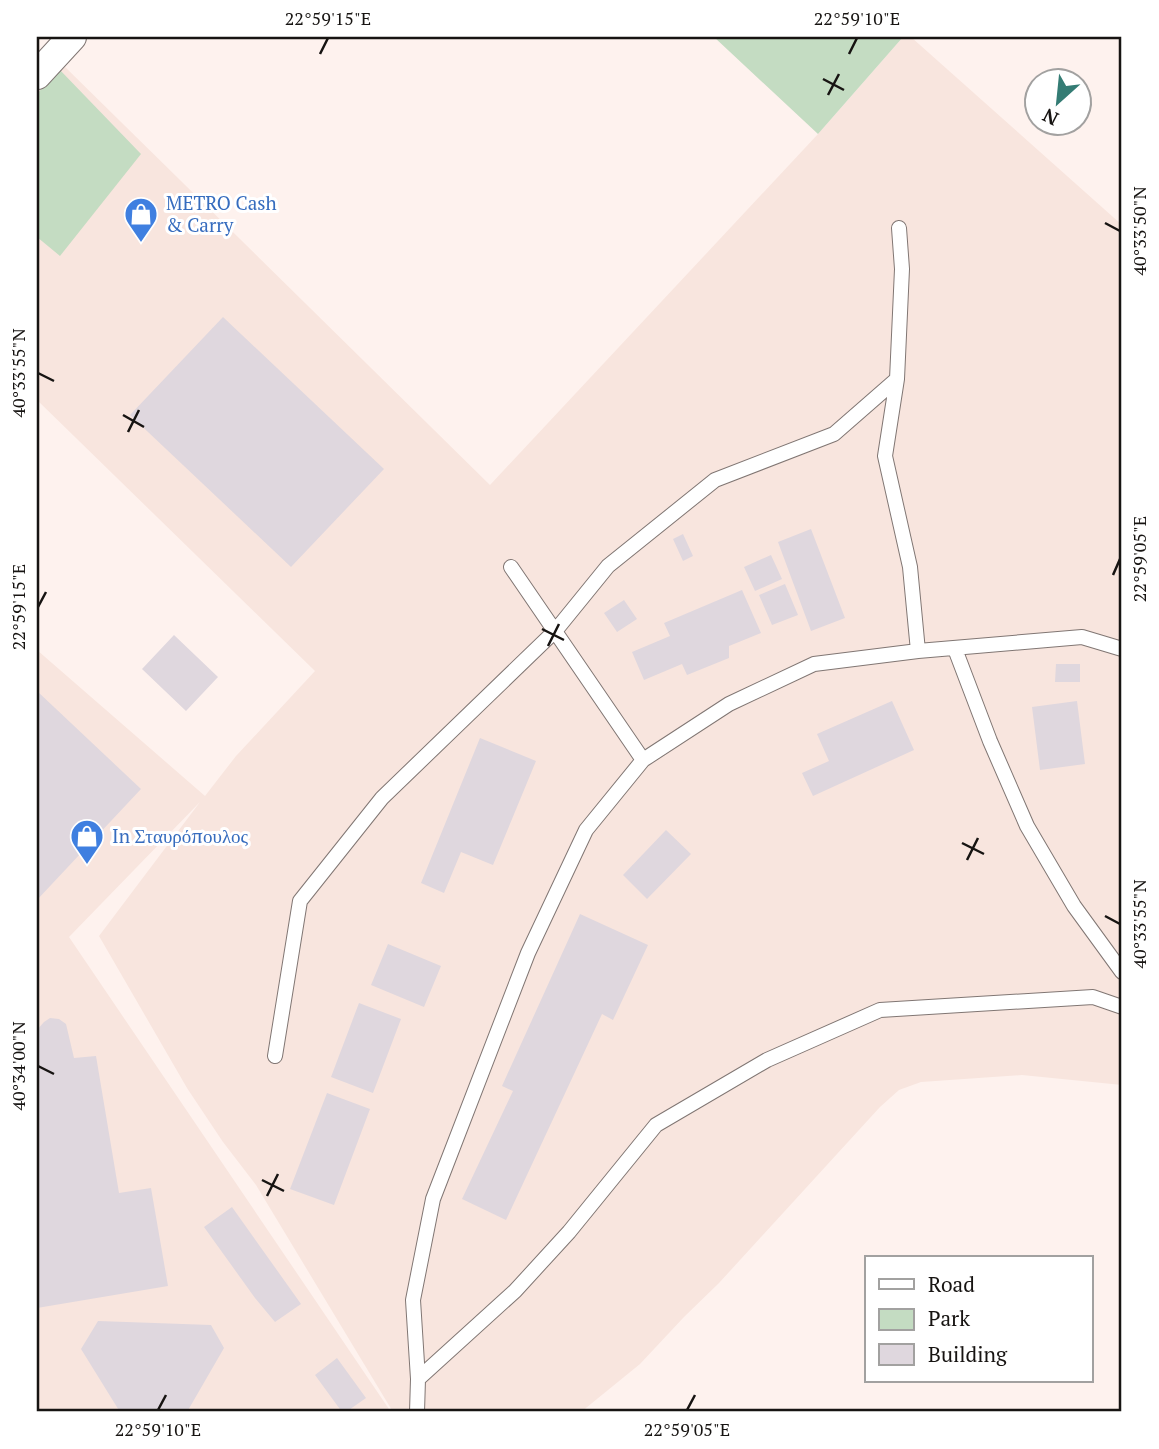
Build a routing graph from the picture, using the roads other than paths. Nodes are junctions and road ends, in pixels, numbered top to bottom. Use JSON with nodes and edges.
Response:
{"nodes":[{"id":1,"x":72,"y":37,"type":"edge"},
{"id":2,"x":37,"y":75,"type":"edge"},
{"id":3,"x":899,"y":228,"type":"dead end"},
{"id":4,"x":897,"y":379,"type":"junction"},
{"id":5,"x":512,"y":567,"type":"dead end"},
{"id":6,"x":556,"y":630,"type":"junction"},
{"id":7,"x":955,"y":649,"type":"junction"},
{"id":8,"x":1122,"y":649,"type":"edge"},
{"id":9,"x":918,"y":651,"type":"junction"},
{"id":10,"x":643,"y":760,"type":"junction"},
{"id":11,"x":1122,"y":972,"type":"edge"},
{"id":12,"x":1122,"y":1007,"type":"edge"},
{"id":13,"x":275,"y":1056,"type":"dead end"},
{"id":14,"x":418,"y":1379,"type":"junction"},
{"id":15,"x":417,"y":1412,"type":"edge"}],
"edges":[{"from":1,"to":2,"type":"street"},
{"from":3,"to":4,"type":"lane"},
{"from":4,"to":6,"type":"lane"},
{"from":4,"to":9,"type":"lane"},
{"from":5,"to":6,"type":"lane"},
{"from":6,"to":10,"type":"lane"},
{"from":6,"to":13,"type":"lane"},
{"from":7,"to":8,"type":"lane"},
{"from":7,"to":9,"type":"lane"},
{"from":7,"to":11,"type":"lane"},
{"from":9,"to":10,"type":"lane"},
{"from":10,"to":14,"type":"lane"},
{"from":12,"to":14,"type":"lane"},
{"from":14,"to":15,"type":"lane"}]}
